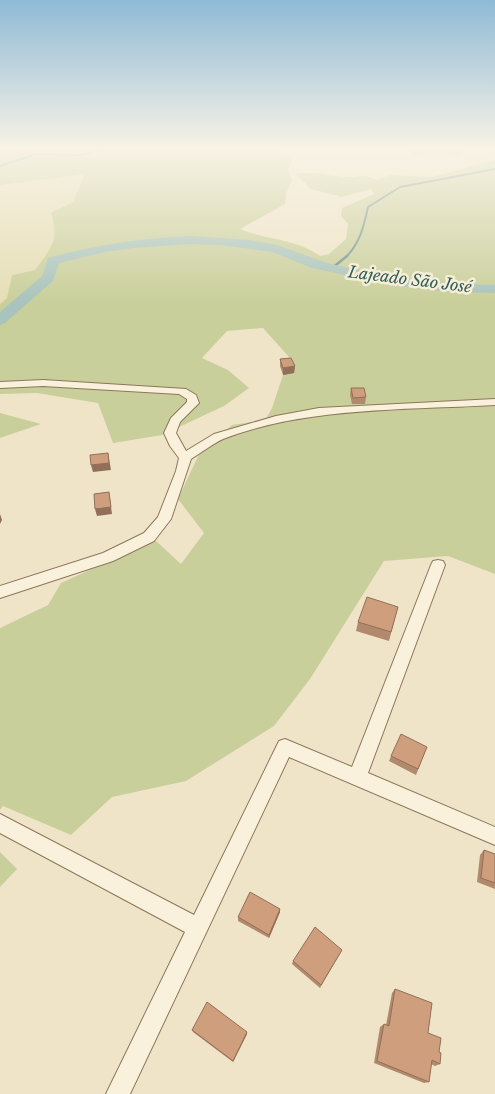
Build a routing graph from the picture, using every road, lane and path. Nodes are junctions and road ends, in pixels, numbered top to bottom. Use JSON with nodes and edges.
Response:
{"nodes":[{"id":1,"x":0,"y":384,"type":"edge"},
{"id":2,"x":495,"y":402,"type":"edge"},
{"id":3,"x":185,"y":457,"type":"junction"},
{"id":4,"x":438,"y":565,"type":"dead end"},
{"id":5,"x":0,"y":592,"type":"edge"},
{"id":6,"x":357,"y":778,"type":"junction"},
{"id":7,"x":0,"y":823,"type":"edge"},
{"id":8,"x":495,"y":836,"type":"edge"},
{"id":9,"x":198,"y":928,"type":"junction"},
{"id":10,"x":118,"y":1094,"type":"edge"}],
"edges":[{"from":1,"to":3,"type":"street"},
{"from":2,"to":3,"type":"street"},
{"from":3,"to":5,"type":"street"},
{"from":4,"to":6,"type":"street"},
{"from":6,"to":8,"type":"street"},
{"from":6,"to":9,"type":"street"},
{"from":7,"to":9,"type":"street"},
{"from":9,"to":10,"type":"street"}]}
